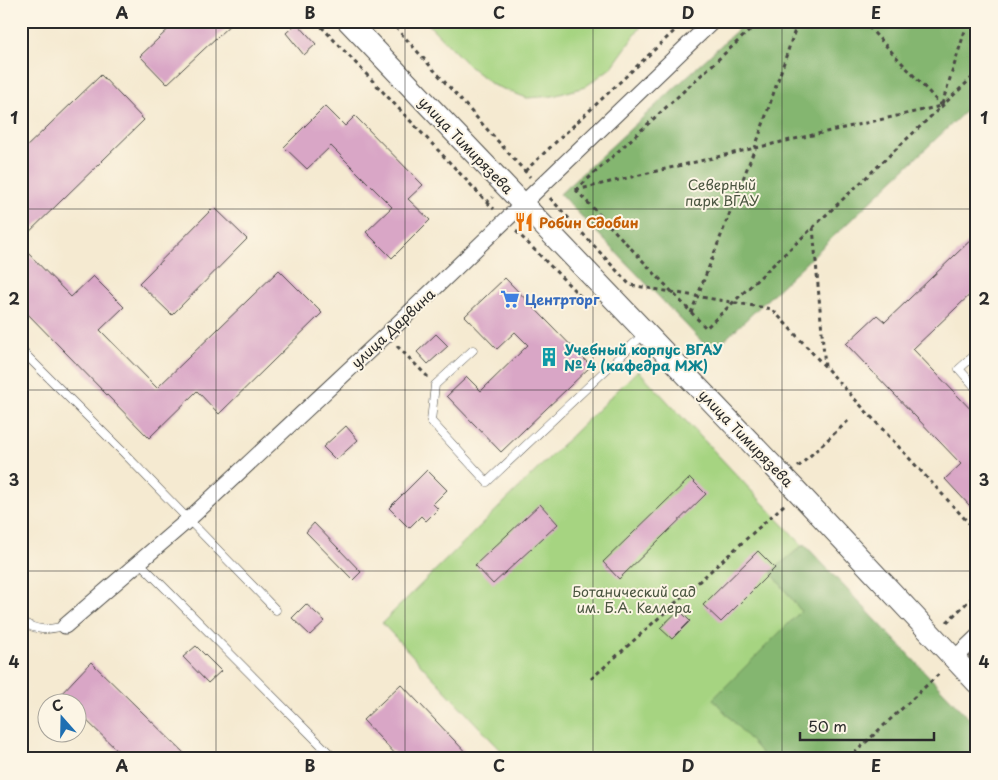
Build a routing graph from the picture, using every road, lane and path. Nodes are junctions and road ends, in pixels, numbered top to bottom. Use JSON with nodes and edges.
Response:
{"nodes":[{"id":1,"x":348,"y":21,"type":"edge"},
{"id":2,"x":390,"y":21,"type":"edge"},
{"id":3,"x":685,"y":21,"type":"edge"},
{"id":4,"x":713,"y":21,"type":"edge"},
{"id":5,"x":760,"y":21,"type":"edge"},
{"id":6,"x":798,"y":21,"type":"edge"},
{"id":7,"x":863,"y":21,"type":"edge"},
{"id":8,"x":968,"y":21,"type":"edge"},
{"id":9,"x":977,"y":72,"type":"edge"},
{"id":10,"x":942,"y":106,"type":"junction"},
{"id":11,"x":755,"y":148,"type":"junction"},
{"id":12,"x":525,"y":171,"type":"junction"},
{"id":13,"x":540,"y":187,"type":"junction"},
{"id":14,"x":576,"y":190,"type":"junction"},
{"id":15,"x":522,"y":204,"type":"junction"},
{"id":16,"x":813,"y":227,"type":"junction"},
{"id":17,"x":672,"y":292,"type":"junction"},
{"id":18,"x":698,"y":297,"type":"junction"},
{"id":19,"x":733,"y":303,"type":"junction"},
{"id":20,"x":691,"y":313,"type":"junction"},
{"id":21,"x":646,"y":333,"type":"junction"},
{"id":22,"x":386,"y":335,"type":"junction"},
{"id":23,"x":21,"y":350,"type":"edge"},
{"id":24,"x":473,"y":350,"type":"dead end"},
{"id":25,"x":977,"y":353,"type":"edge"},
{"id":26,"x":826,"y":368,"type":"junction"},
{"id":27,"x":435,"y":385,"type":"junction"},
{"id":28,"x":977,"y":389,"type":"edge"},
{"id":29,"x":849,"y":420,"type":"dead end"},
{"id":30,"x":794,"y":471,"type":"dead end"},
{"id":31,"x":798,"y":492,"type":"junction"},
{"id":32,"x":188,"y":520,"type":"junction"},
{"id":33,"x":977,"y":532,"type":"edge"},
{"id":34,"x":139,"y":562,"type":"junction"},
{"id":35,"x":276,"y":610,"type":"dead end"},
{"id":36,"x":21,"y":621,"type":"edge"},
{"id":37,"x":65,"y":626,"type":"joint"},
{"id":38,"x":977,"y":637,"type":"edge"},
{"id":39,"x":954,"y":659,"type":"junction"},
{"id":40,"x":591,"y":679,"type":"dead end"},
{"id":41,"x":977,"y":683,"type":"edge"},
{"id":42,"x":335,"y":759,"type":"edge"},
{"id":43,"x":848,"y":759,"type":"edge"}],
"edges":[{"from":1,"to":15,"type":"main road","name":"улица Тимирязева"},
{"from":2,"to":12,"type":"path"},
{"from":3,"to":12,"type":"path"},
{"from":4,"to":13,"type":"street","name":"улица Дарвина"},
{"from":5,"to":14,"type":"path"},
{"from":6,"to":11,"type":"path"},
{"from":7,"to":10,"type":"path"},
{"from":8,"to":10,"type":"path"},
{"from":9,"to":10,"type":"path"},
{"from":10,"to":11,"type":"path"},
{"from":10,"to":16,"type":"path"},
{"from":11,"to":14,"type":"path"},
{"from":11,"to":18,"type":"path"},
{"from":12,"to":13,"type":"path"},
{"from":13,"to":15,"type":"street","name":"улица Дарвина"},
{"from":13,"to":17,"type":"path"},
{"from":14,"to":17,"type":"path"},
{"from":15,"to":21,"type":"main road","name":"улица Тимирязева"},
{"from":15,"to":22,"type":"street","name":"улица Дарвина"},
{"from":16,"to":19,"type":"path"},
{"from":16,"to":26,"type":"path"},
{"from":17,"to":18,"type":"path"},
{"from":17,"to":20,"type":"path"},
{"from":18,"to":19,"type":"path"},
{"from":18,"to":20,"type":"path"},
{"from":19,"to":20,"type":"path"},
{"from":19,"to":26,"type":"path"},
{"from":21,"to":27,"type":"lane"},
{"from":21,"to":31,"type":"main road","name":"улица Тимирязева"},
{"from":22,"to":27,"type":"path"},
{"from":22,"to":32,"type":"street","name":"улица Дарвина"},
{"from":23,"to":32,"type":"lane"},
{"from":24,"to":27,"type":"lane"},
{"from":25,"to":28,"type":"lane"},
{"from":26,"to":33,"type":"path"},
{"from":29,"to":30,"type":"path"},
{"from":31,"to":39,"type":"main road","name":"улица Тимирязева"},
{"from":31,"to":40,"type":"path"},
{"from":32,"to":34,"type":"street","name":"улица Дарвина"},
{"from":32,"to":35,"type":"lane"},
{"from":34,"to":37,"type":"street","name":"улица Дарвина"},
{"from":34,"to":42,"type":"lane"},
{"from":36,"to":37,"type":"lane"},
{"from":38,"to":39,"type":"street"},
{"from":39,"to":41,"type":"main road","name":"улица Тимирязева"},
{"from":39,"to":43,"type":"path"}]}
